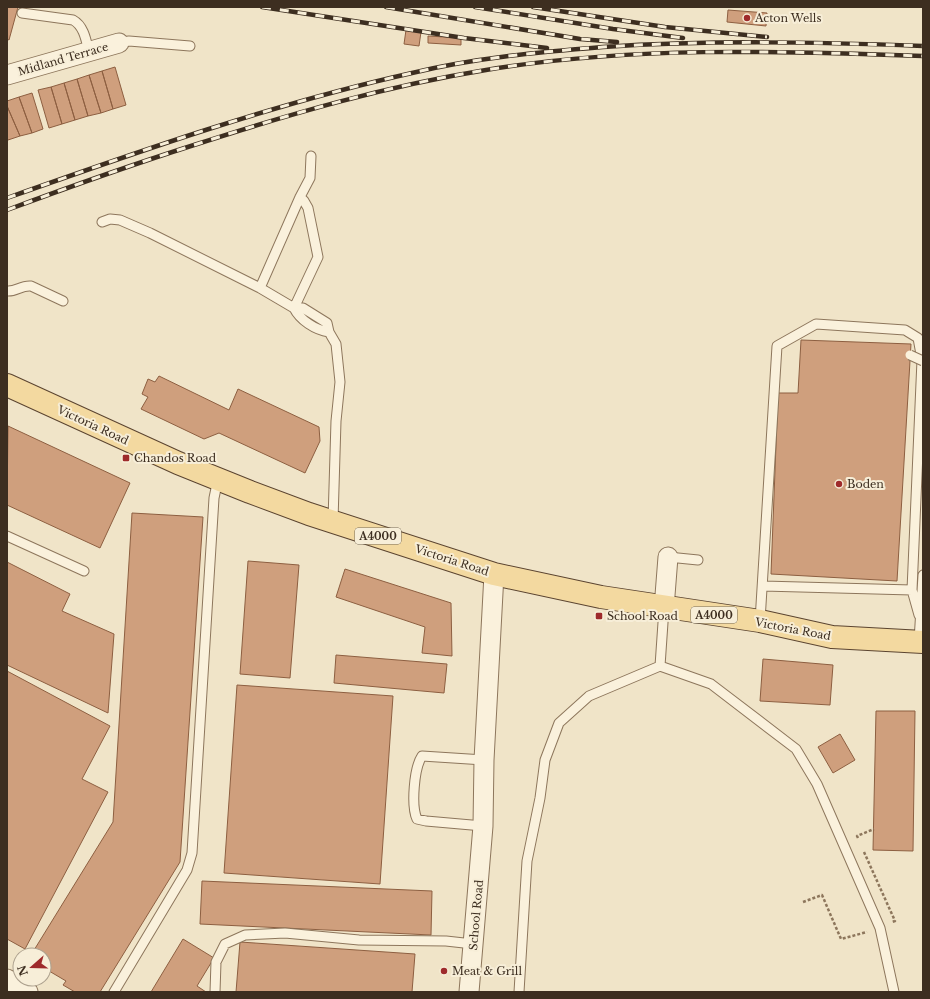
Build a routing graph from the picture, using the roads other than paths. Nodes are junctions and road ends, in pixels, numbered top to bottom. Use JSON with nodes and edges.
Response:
{"nodes":[{"id":1,"x":22,"y":13,"type":"dead end"},
{"id":2,"x":120,"y":43,"type":"joint"},
{"id":3,"x":190,"y":46,"type":"dead end"},
{"id":4,"x":89,"y":52,"type":"junction"},
{"id":5,"x":7,"y":75,"type":"edge"},
{"id":6,"x":311,"y":156,"type":"dead end"},
{"id":7,"x":300,"y":197,"type":"junction"},
{"id":8,"x":102,"y":222,"type":"dead end"},
{"id":9,"x":260,"y":288,"type":"junction"},
{"id":10,"x":7,"y":291,"type":"edge"},
{"id":11,"x":63,"y":301,"type":"dead end"},
{"id":12,"x":294,"y":308,"type":"junction"},
{"id":13,"x":910,"y":355,"type":"dead end"},
{"id":14,"x":923,"y":360,"type":"edge"},
{"id":15,"x":7,"y":385,"type":"edge"},
{"id":16,"x":218,"y":479,"type":"junction"},
{"id":17,"x":333,"y":521,"type":"junction"},
{"id":18,"x":7,"y":536,"type":"edge"},
{"id":19,"x":668,"y":557,"type":"joint"},
{"id":20,"x":698,"y":560,"type":"dead end"},
{"id":21,"x":84,"y":571,"type":"dead end"},
{"id":22,"x":494,"y":574,"type":"junction"},
{"id":23,"x":923,"y":575,"type":"edge"},
{"id":24,"x":763,"y":586,"type":"junction"},
{"id":25,"x":912,"y":590,"type":"junction"},
{"id":26,"x":664,"y":608,"type":"junction"},
{"id":27,"x":919,"y":615,"type":"junction"},
{"id":28,"x":760,"y":621,"type":"junction"},
{"id":29,"x":921,"y":641,"type":"edge"},
{"id":30,"x":660,"y":666,"type":"junction"},
{"id":31,"x":484,"y":760,"type":"junction"},
{"id":32,"x":482,"y":826,"type":"junction"},
{"id":33,"x":473,"y":944,"type":"junction"},
{"id":34,"x":7,"y":979,"type":"edge"},
{"id":35,"x":28,"y":992,"type":"edge"},
{"id":36,"x":114,"y":992,"type":"edge"},
{"id":37,"x":215,"y":992,"type":"edge"},
{"id":38,"x":469,"y":992,"type":"edge"},
{"id":39,"x":519,"y":992,"type":"edge"},
{"id":40,"x":894,"y":992,"type":"edge"}],
"edges":[{"from":1,"to":4,"type":"lane"},
{"from":2,"to":3,"type":"lane"},
{"from":2,"to":4,"type":"street","name":"Midland Terrace"},
{"from":4,"to":5,"type":"street","name":"Midland Terrace"},
{"from":6,"to":7,"type":"lane"},
{"from":7,"to":9,"type":"lane"},
{"from":7,"to":12,"type":"lane"},
{"from":8,"to":9,"type":"lane"},
{"from":9,"to":12,"type":"lane"},
{"from":10,"to":11,"type":"lane"},
{"from":12,"to":17,"type":"lane"},
{"from":13,"to":14,"type":"lane","bridge":true},
{"from":14,"to":24,"type":"lane"},
{"from":14,"to":25,"type":"lane"},
{"from":15,"to":16,"type":"main road","name":"Victoria Road","number":"A4000"},
{"from":16,"to":17,"type":"main road","name":"Victoria Road","number":"A4000"},
{"from":16,"to":36,"type":"lane"},
{"from":17,"to":22,"type":"main road","name":"Victoria Road","number":"A4000"},
{"from":18,"to":21,"type":"lane"},
{"from":19,"to":20,"type":"lane"},
{"from":19,"to":26,"type":"street"},
{"from":22,"to":26,"type":"main road","name":"Victoria Road","number":"A4000"},
{"from":22,"to":31,"type":"street","name":"School Road"},
{"from":23,"to":27,"type":"lane"},
{"from":24,"to":25,"type":"lane"},
{"from":24,"to":28,"type":"lane"},
{"from":25,"to":27,"type":"lane"},
{"from":26,"to":28,"type":"main road","name":"Victoria Road","number":"A4000"},
{"from":26,"to":30,"type":"lane"},
{"from":27,"to":29,"type":"lane"},
{"from":28,"to":29,"type":"main road","name":"Victoria Road","number":"A4000"},
{"from":30,"to":39,"type":"lane"},
{"from":30,"to":40,"type":"lane"},
{"from":31,"to":32,"type":"street","name":"School Road"},
{"from":31,"to":32,"type":"lane"},
{"from":32,"to":33,"type":"street","name":"School Road"},
{"from":33,"to":37,"type":"lane"},
{"from":33,"to":38,"type":"street","name":"School Road"},
{"from":34,"to":35,"type":"street"}]}
